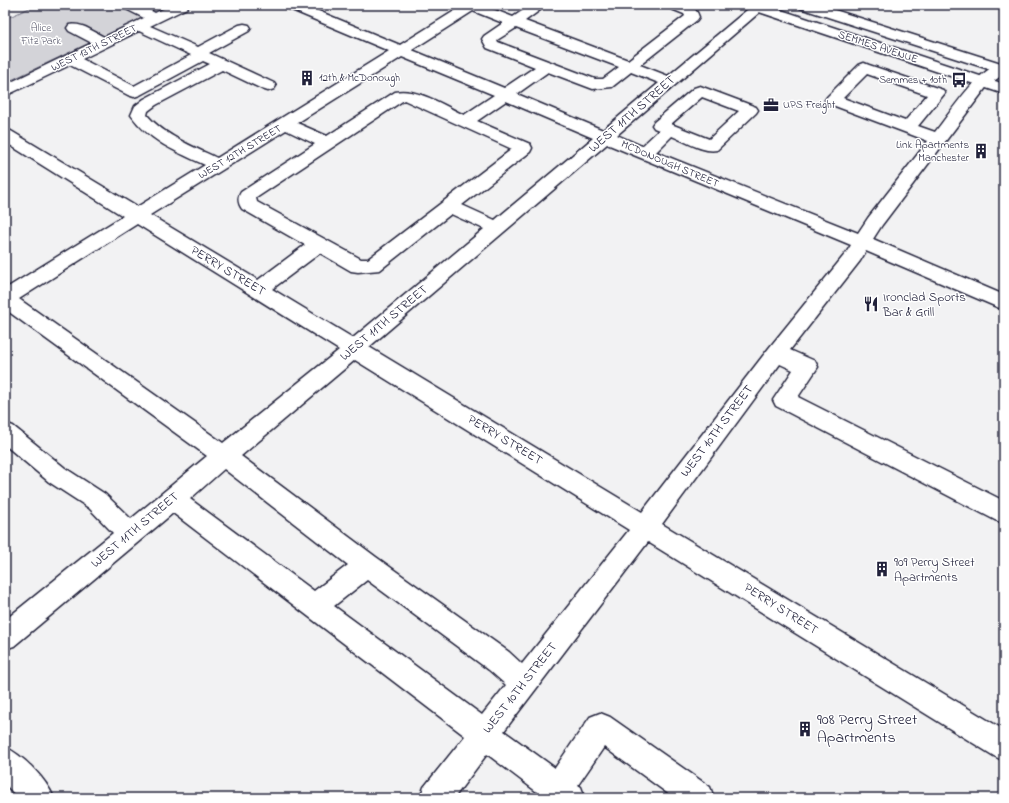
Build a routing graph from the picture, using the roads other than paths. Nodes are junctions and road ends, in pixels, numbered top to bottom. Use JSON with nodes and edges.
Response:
{"nodes":[{"id":1,"x":129,"y":5,"type":"edge"},
{"id":2,"x":182,"y":5,"type":"edge"},
{"id":3,"x":292,"y":5,"type":"edge"},
{"id":4,"x":540,"y":5,"type":"edge"},
{"id":5,"x":674,"y":5,"type":"edge"},
{"id":6,"x":805,"y":5,"type":"edge"},
{"id":7,"x":473,"y":6,"type":"edge"},
{"id":8,"x":757,"y":6,"type":"edge"},
{"id":9,"x":155,"y":18,"type":"junction"},
{"id":10,"x":513,"y":22,"type":"junction"},
{"id":11,"x":139,"y":26,"type":"junction"},
{"id":12,"x":74,"y":28,"type":"dead end"},
{"id":13,"x":244,"y":28,"type":"dead end"},
{"id":14,"x":104,"y":42,"type":"junction"},
{"id":15,"x":402,"y":51,"type":"junction"},
{"id":16,"x":1004,"y":53,"type":"edge"},
{"id":17,"x":200,"y":54,"type":"junction"},
{"id":18,"x":70,"y":60,"type":"junction"},
{"id":19,"x":221,"y":64,"type":"junction"},
{"id":20,"x":547,"y":66,"type":"junction"},
{"id":21,"x":630,"y":67,"type":"junction"},
{"id":22,"x":1003,"y":68,"type":"edge"},
{"id":23,"x":668,"y":82,"type":"junction"},
{"id":24,"x":983,"y":82,"type":"junction"},
{"id":25,"x":268,"y":86,"type":"dead end"},
{"id":26,"x":1004,"y":89,"type":"edge"},
{"id":27,"x":5,"y":91,"type":"edge"},
{"id":28,"x":134,"y":92,"type":"junction"},
{"id":29,"x":506,"y":95,"type":"junction"},
{"id":30,"x":150,"y":102,"type":"junction"},
{"id":31,"x":466,"y":122,"type":"junction"},
{"id":32,"x":286,"y":124,"type":"junction"},
{"id":33,"x":908,"y":127,"type":"junction"},
{"id":34,"x":670,"y":129,"type":"junction"},
{"id":35,"x":5,"y":135,"type":"edge"},
{"id":36,"x":606,"y":137,"type":"junction"},
{"id":37,"x":939,"y":139,"type":"junction"},
{"id":38,"x":328,"y":143,"type":"junction"},
{"id":39,"x":645,"y":153,"type":"junction"},
{"id":40,"x":217,"y":165,"type":"junction"},
{"id":41,"x":450,"y":206,"type":"junction"},
{"id":42,"x":137,"y":215,"type":"junction"},
{"id":43,"x":497,"y":228,"type":"junction"},
{"id":44,"x":862,"y":242,"type":"junction"},
{"id":45,"x":319,"y":244,"type":"junction"},
{"id":46,"x":259,"y":289,"type":"junction"},
{"id":47,"x":5,"y":299,"type":"edge"},
{"id":48,"x":1004,"y":303,"type":"edge"},
{"id":49,"x":355,"y":348,"type":"junction"},
{"id":50,"x":776,"y":353,"type":"junction"},
{"id":51,"x":5,"y":432,"type":"edge"},
{"id":52,"x":224,"y":456,"type":"junction"},
{"id":53,"x":172,"y":499,"type":"junction"},
{"id":54,"x":1004,"y":513,"type":"edge"},
{"id":55,"x":646,"y":526,"type":"junction"},
{"id":56,"x":130,"y":534,"type":"junction"},
{"id":57,"x":367,"y":565,"type":"junction"},
{"id":58,"x":314,"y":606,"type":"junction"},
{"id":59,"x":5,"y":637,"type":"edge"},
{"id":60,"x":524,"y":682,"type":"junction"},
{"id":61,"x":485,"y":733,"type":"junction"},
{"id":62,"x":1004,"y":746,"type":"edge"},
{"id":63,"x":5,"y":762,"type":"edge"},
{"id":64,"x":564,"y":794,"type":"edge"},
{"id":65,"x":39,"y":798,"type":"edge"},
{"id":66,"x":435,"y":798,"type":"edge"},
{"id":67,"x":699,"y":798,"type":"edge"}],
"edges":[{"from":1,"to":9,"type":"street"},
{"from":2,"to":9,"type":"street","name":"WEST 13TH STREET"},
{"from":3,"to":15,"type":"street","name":"MCDONOUGH STREET"},
{"from":4,"to":10,"type":"street"},
{"from":5,"to":21,"type":"street"},
{"from":6,"to":22,"type":"street","name":"SEMMES AVENUE"},
{"from":7,"to":10,"type":"street"},
{"from":7,"to":15,"type":"street","name":"WEST 12TH STREET"},
{"from":8,"to":23,"type":"street","name":"WEST 11TH STREET"},
{"from":8,"to":24,"type":"street","name":"SEMMES AVENUE"},
{"from":9,"to":11,"type":"street","name":"WEST 13TH STREET"},
{"from":10,"to":20,"type":"street"},
{"from":10,"to":21,"type":"street"},
{"from":11,"to":14,"type":"street","name":"WEST 13TH STREET"},
{"from":11,"to":17,"type":"street"},
{"from":12,"to":14,"type":"street"},
{"from":13,"to":17,"type":"street"},
{"from":14,"to":18,"type":"street","name":"WEST 13TH STREET"},
{"from":15,"to":29,"type":"street","name":"MCDONOUGH STREET"},
{"from":15,"to":32,"type":"street","name":"WEST 12TH STREET"},
{"from":16,"to":22,"type":"street"},
{"from":17,"to":19,"type":"street"},
{"from":17,"to":28,"type":"street"},
{"from":18,"to":27,"type":"street","name":"WEST 13TH STREET"},
{"from":18,"to":28,"type":"street"},
{"from":19,"to":25,"type":"street"},
{"from":19,"to":30,"type":"street"},
{"from":20,"to":21,"type":"street"},
{"from":20,"to":29,"type":"street"},
{"from":21,"to":23,"type":"street"},
{"from":22,"to":24,"type":"street","name":"WEST 10TH STREET"},
{"from":23,"to":36,"type":"street","name":"WEST 11TH STREET"},
{"from":24,"to":26,"type":"street","name":"SEMMES AVENUE"},
{"from":24,"to":37,"type":"street","name":"WEST 10TH STREET"},
{"from":28,"to":30,"type":"street"},
{"from":29,"to":31,"type":"street"},
{"from":29,"to":36,"type":"street","name":"MCDONOUGH STREET"},
{"from":30,"to":40,"type":"street"},
{"from":31,"to":38,"type":"street"},
{"from":31,"to":41,"type":"street"},
{"from":32,"to":38,"type":"street"},
{"from":32,"to":40,"type":"street","name":"WEST 12TH STREET"},
{"from":33,"to":33,"type":"street"},
{"from":33,"to":37,"type":"street"},
{"from":34,"to":34,"type":"street"},
{"from":34,"to":39,"type":"street"},
{"from":35,"to":42,"type":"street","name":"PERRY STREET"},
{"from":36,"to":39,"type":"street","name":"MCDONOUGH STREET"},
{"from":36,"to":43,"type":"street","name":"WEST 11TH STREET"},
{"from":37,"to":44,"type":"street","name":"WEST 10TH STREET"},
{"from":38,"to":45,"type":"street"},
{"from":39,"to":44,"type":"street","name":"MCDONOUGH STREET"},
{"from":40,"to":42,"type":"street","name":"WEST 12TH STREET"},
{"from":41,"to":43,"type":"street"},
{"from":41,"to":45,"type":"street"},
{"from":42,"to":46,"type":"street","name":"PERRY STREET"},
{"from":42,"to":47,"type":"street","name":"WEST 12TH STREET"},
{"from":43,"to":49,"type":"street","name":"WEST 11TH STREET"},
{"from":44,"to":48,"type":"street","name":"MCDONOUGH STREET"},
{"from":44,"to":50,"type":"street","name":"WEST 10TH STREET"},
{"from":45,"to":46,"type":"street"},
{"from":46,"to":49,"type":"street","name":"PERRY STREET"},
{"from":47,"to":52,"type":"street"},
{"from":49,"to":52,"type":"street","name":"WEST 11TH STREET"},
{"from":49,"to":55,"type":"street","name":"PERRY STREET"},
{"from":50,"to":54,"type":"street"},
{"from":50,"to":55,"type":"street","name":"WEST 10TH STREET"},
{"from":51,"to":56,"type":"street"},
{"from":52,"to":53,"type":"street","name":"WEST 11TH STREET"},
{"from":52,"to":57,"type":"street"},
{"from":53,"to":56,"type":"street","name":"WEST 11TH STREET"},
{"from":53,"to":58,"type":"street"},
{"from":55,"to":60,"type":"street","name":"WEST 10TH STREET"},
{"from":55,"to":62,"type":"street","name":"PERRY STREET"},
{"from":56,"to":59,"type":"street","name":"WEST 11TH STREET"},
{"from":57,"to":58,"type":"street"},
{"from":57,"to":60,"type":"street"},
{"from":58,"to":61,"type":"street"},
{"from":60,"to":61,"type":"street","name":"WEST 10TH STREET"},
{"from":61,"to":64,"type":"street"},
{"from":61,"to":66,"type":"street","name":"WEST 10TH STREET"},
{"from":63,"to":65,"type":"street"},
{"from":64,"to":67,"type":"street"}]}
